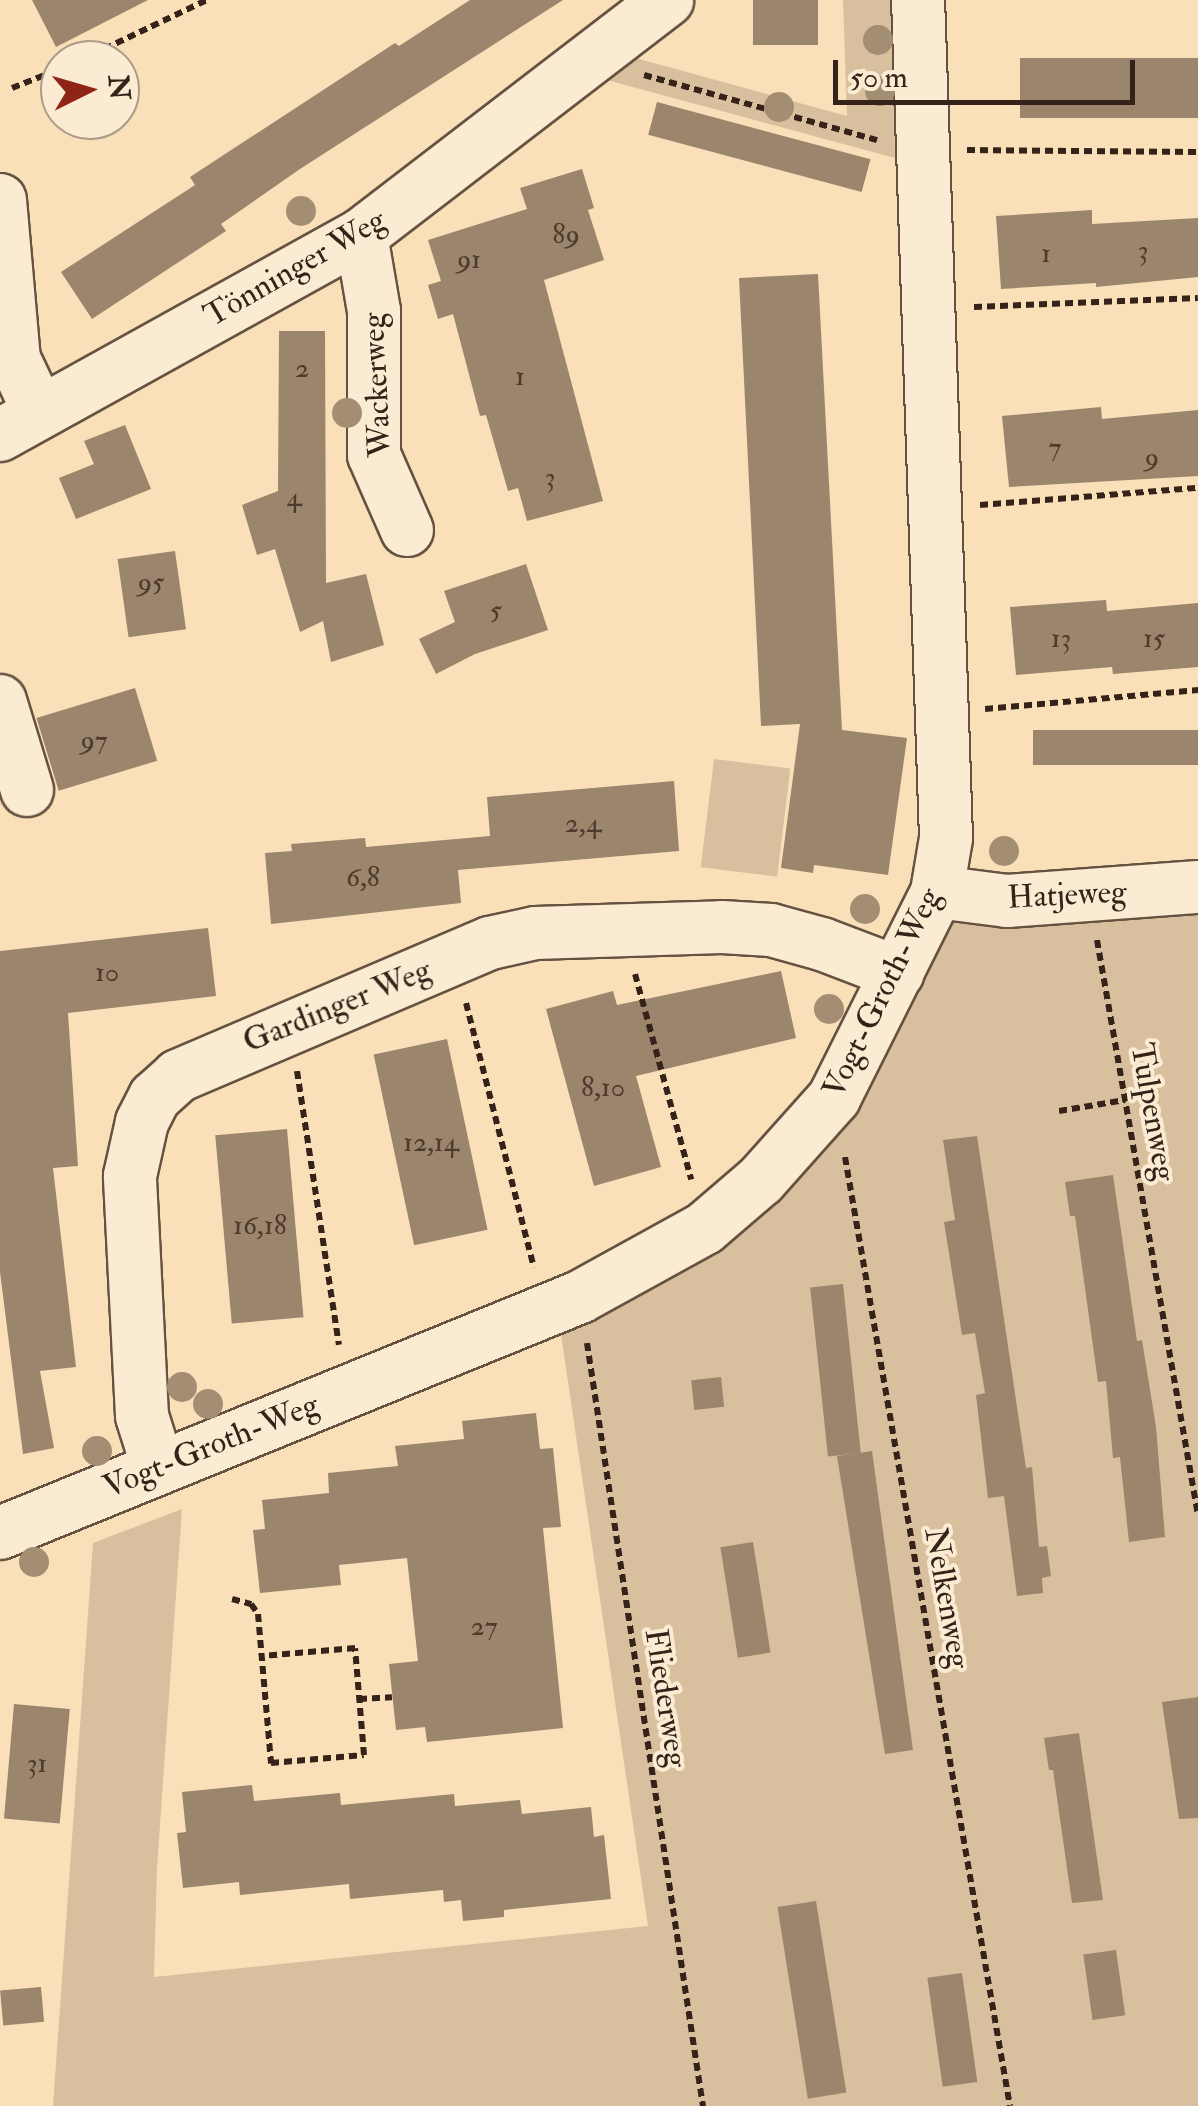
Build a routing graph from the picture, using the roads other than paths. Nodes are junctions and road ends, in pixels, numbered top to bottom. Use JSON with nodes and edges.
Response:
{"nodes":[{"id":1,"x":668,"y":0,"type":"edge"},
{"id":2,"x":918,"y":0,"type":"edge"},
{"id":3,"x":0,"y":200,"type":"edge"},
{"id":4,"x":361,"y":235,"type":"junction"},
{"id":5,"x":20,"y":424,"type":"edge"},
{"id":6,"x":408,"y":530,"type":"dead end"},
{"id":7,"x":0,"y":702,"type":"edge"},
{"id":8,"x":27,"y":790,"type":"dead end"},
{"id":9,"x":1198,"y":887,"type":"edge"},
{"id":10,"x":937,"y":892,"type":"junction"},
{"id":11,"x":898,"y":974,"type":"junction"},
{"id":12,"x":158,"y":1466,"type":"junction"},
{"id":13,"x":0,"y":1532,"type":"edge"}],
"edges":[{"from":1,"to":4,"type":"street","name":"Tönninger Weg"},
{"from":2,"to":10,"type":"street","name":"Vogt-Groth-Weg"},
{"from":3,"to":5,"type":"street"},
{"from":4,"to":5,"type":"street","name":"Tönninger Weg"},
{"from":4,"to":6,"type":"street","name":"Wackerweg"},
{"from":7,"to":8,"type":"street"},
{"from":9,"to":10,"type":"street","name":"Hatjeweg"},
{"from":10,"to":11,"type":"street","name":"Vogt-Groth-Weg"},
{"from":11,"to":12,"type":"street","name":"Vogt-Groth-Weg"},
{"from":11,"to":12,"type":"street","name":"Gardinger Weg"},
{"from":12,"to":13,"type":"street","name":"Vogt-Groth-Weg"}]}
